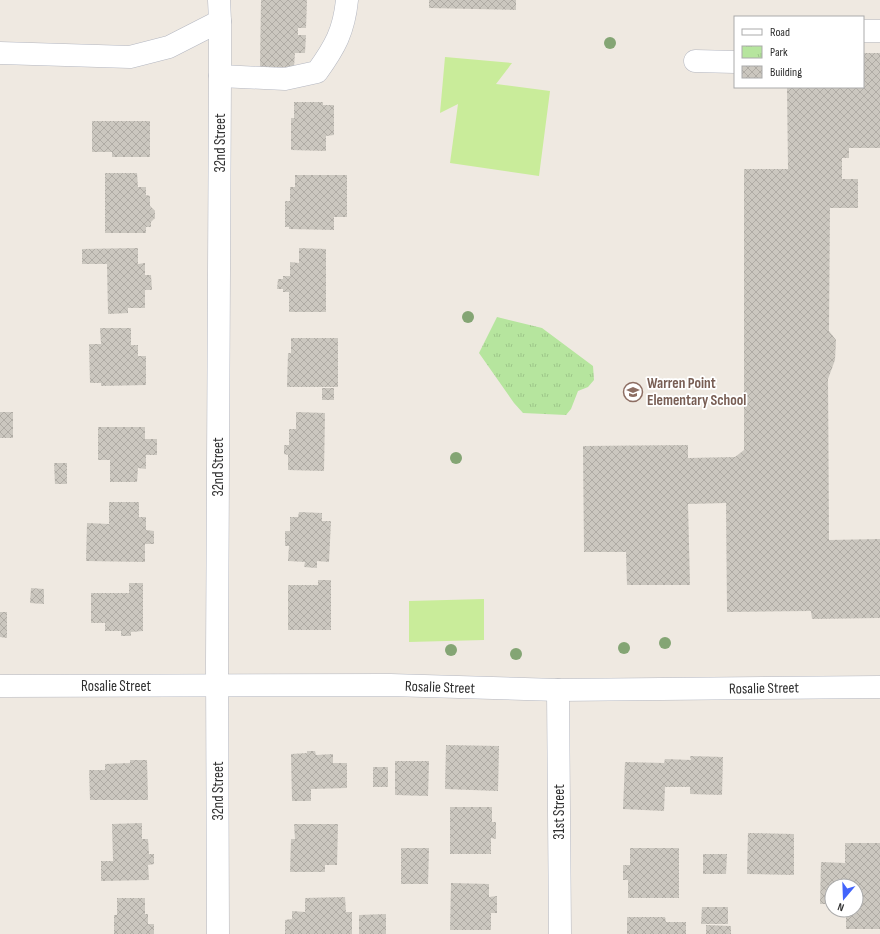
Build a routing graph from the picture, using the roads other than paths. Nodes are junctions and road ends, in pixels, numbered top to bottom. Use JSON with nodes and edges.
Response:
{"nodes":[{"id":1,"x":347,"y":0,"type":"edge"},
{"id":2,"x":220,"y":10,"type":"edge"},
{"id":3,"x":864,"y":31,"type":"edge"},
{"id":4,"x":880,"y":31,"type":"edge"},
{"id":5,"x":0,"y":53,"type":"edge"},
{"id":6,"x":695,"y":61,"type":"dead end"},
{"id":7,"x":734,"y":62,"type":"edge"},
{"id":8,"x":220,"y":76,"type":"junction"},
{"id":9,"x":0,"y":686,"type":"edge"},
{"id":10,"x":217,"y":686,"type":"junction"},
{"id":11,"x":880,"y":687,"type":"edge"},
{"id":12,"x":558,"y":690,"type":"junction"},
{"id":13,"x":218,"y":934,"type":"edge"},
{"id":14,"x":560,"y":934,"type":"edge"}],
"edges":[{"from":1,"to":8,"type":"street"},
{"from":2,"to":5,"type":"street"},
{"from":2,"to":8,"type":"street","name":"32nd Street"},
{"from":3,"to":4,"type":"street"},
{"from":6,"to":7,"type":"street"},
{"from":8,"to":10,"type":"street","name":"32nd Street"},
{"from":9,"to":10,"type":"street","name":"Rosalie Street"},
{"from":10,"to":12,"type":"street","name":"Rosalie Street"},
{"from":10,"to":13,"type":"street","name":"32nd Street"},
{"from":11,"to":12,"type":"street","name":"Rosalie Street"},
{"from":12,"to":14,"type":"street","name":"31st Street"}]}
